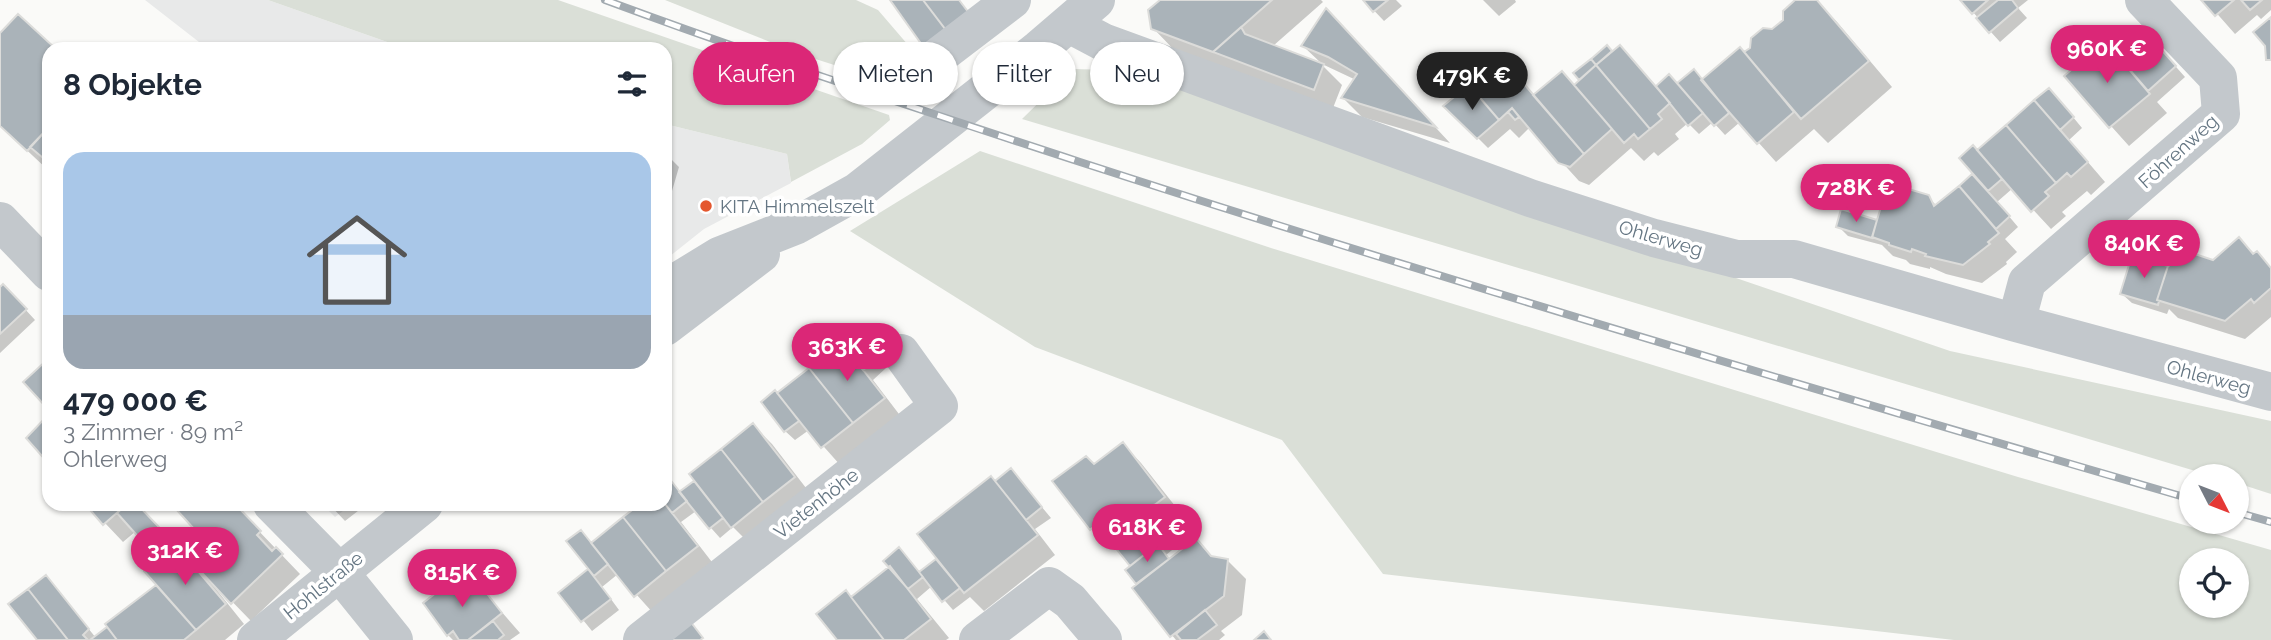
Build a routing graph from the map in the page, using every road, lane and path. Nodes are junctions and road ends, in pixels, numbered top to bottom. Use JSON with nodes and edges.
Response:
{"nodes":[{"id":1,"x":1012,"y":0,"type":"edge"},
{"id":2,"x":2144,"y":0,"type":"edge"},
{"id":3,"x":1083,"y":12,"type":"edge"},
{"id":4,"x":957,"y":42,"type":"edge"},
{"id":5,"x":1,"y":225,"type":"edge"},
{"id":6,"x":797,"y":225,"type":"junction"},
{"id":7,"x":42,"y":265,"type":"edge"},
{"id":8,"x":672,"y":285,"type":"edge"},
{"id":9,"x":672,"y":322,"type":"edge"},
{"id":10,"x":2015,"y":323,"type":"junction"},
{"id":11,"x":901,"y":354,"type":"dead end"},
{"id":12,"x":2271,"y":392,"type":"edge"},
{"id":13,"x":279,"y":511,"type":"edge"},
{"id":14,"x":415,"y":511,"type":"edge"},
{"id":15,"x":340,"y":573,"type":"junction"},
{"id":16,"x":256,"y":640,"type":"edge"},
{"id":17,"x":394,"y":640,"type":"edge"},
{"id":18,"x":642,"y":640,"type":"edge"},
{"id":19,"x":978,"y":640,"type":"edge"},
{"id":20,"x":1103,"y":640,"type":"edge"}],
"edges":[{"from":1,"to":4,"type":"street"},
{"from":2,"to":10,"type":"street","name":"Föhrenweg"},
{"from":3,"to":6,"type":"street"},
{"from":3,"to":10,"type":"street","name":"Ohlerweg"},
{"from":5,"to":7,"type":"street"},
{"from":6,"to":8,"type":"street"},
{"from":6,"to":9,"type":"street"},
{"from":10,"to":12,"type":"street","name":"Ohlerweg"},
{"from":11,"to":18,"type":"street","name":"Vietenhöhe"},
{"from":13,"to":15,"type":"street"},
{"from":14,"to":15,"type":"street","name":"Hohlstraße"},
{"from":15,"to":16,"type":"street","name":"Hohlstraße"},
{"from":15,"to":17,"type":"street"},
{"from":19,"to":20,"type":"street"}]}
